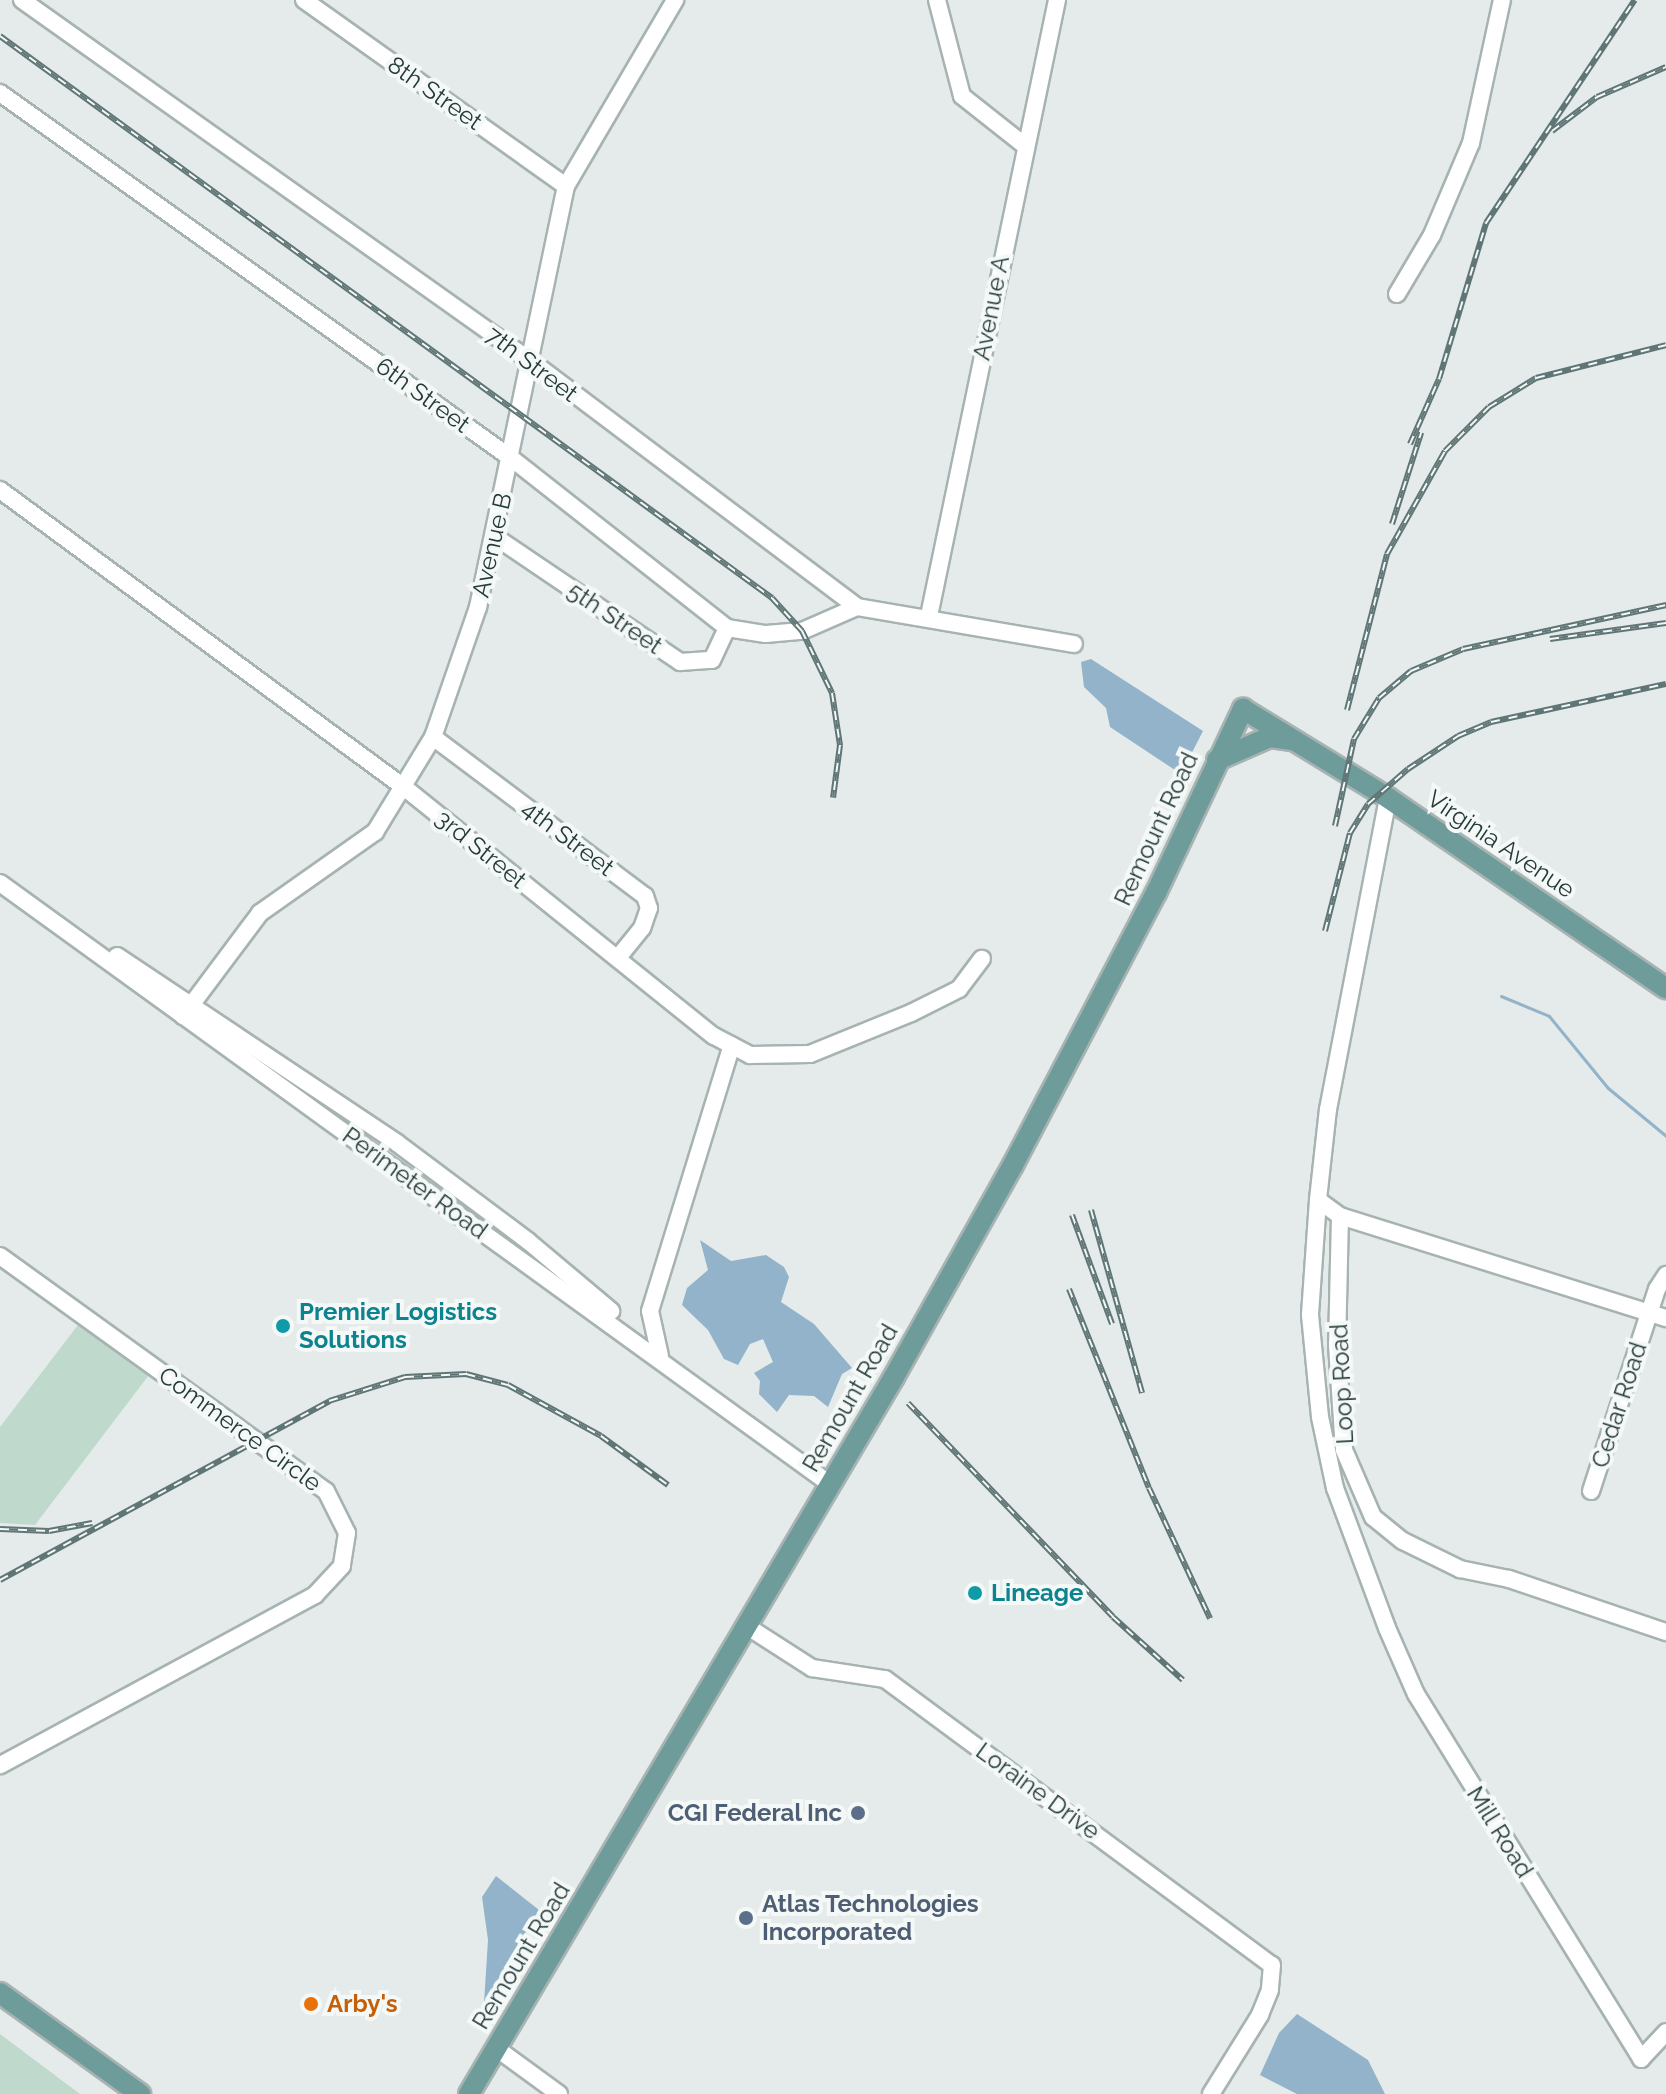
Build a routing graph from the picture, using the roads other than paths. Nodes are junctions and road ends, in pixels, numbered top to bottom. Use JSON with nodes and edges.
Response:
{"nodes":[{"id":1,"x":22,"y":0,"type":"edge"},
{"id":2,"x":304,"y":0,"type":"edge"},
{"id":3,"x":675,"y":0,"type":"edge"},
{"id":4,"x":937,"y":0,"type":"edge"},
{"id":5,"x":1057,"y":0,"type":"edge"},
{"id":6,"x":1502,"y":0,"type":"edge"},
{"id":7,"x":0,"y":93,"type":"edge"},
{"id":8,"x":1024,"y":145,"type":"junction"},
{"id":9,"x":566,"y":186,"type":"junction"},
{"id":10,"x":1397,"y":294,"type":"dead end"},
{"id":11,"x":532,"y":362,"type":"junction"},
{"id":12,"x":511,"y":458,"type":"junction"},
{"id":13,"x":0,"y":490,"type":"edge"},
{"id":14,"x":494,"y":536,"type":"junction"},
{"id":15,"x":857,"y":607,"type":"junction"},
{"id":16,"x":929,"y":616,"type":"junction"},
{"id":17,"x":727,"y":628,"type":"junction"},
{"id":18,"x":1074,"y":644,"type":"dead end"},
{"id":19,"x":1246,"y":704,"type":"joint"},
{"id":20,"x":433,"y":737,"type":"junction"},
{"id":21,"x":1301,"y":743,"type":"junction"},
{"id":22,"x":1217,"y":760,"type":"junction"},
{"id":23,"x":405,"y":788,"type":"junction"},
{"id":24,"x":1388,"y":798,"type":"junction"},
{"id":25,"x":0,"y":883,"type":"edge"},
{"id":26,"x":618,"y":958,"type":"junction"},
{"id":27,"x":982,"y":959,"type":"dead end"},
{"id":28,"x":1666,"y":988,"type":"edge"},
{"id":29,"x":188,"y":1010,"type":"junction"},
{"id":30,"x":732,"y":1045,"type":"junction"},
{"id":31,"x":454,"y":1186,"type":"junction"},
{"id":32,"x":1318,"y":1200,"type":"junction"},
{"id":33,"x":444,"y":1204,"type":"junction"},
{"id":34,"x":1340,"y":1216,"type":"junction"},
{"id":35,"x":0,"y":1256,"type":"edge"},
{"id":36,"x":1666,"y":1275,"type":"edge"},
{"id":37,"x":1658,"y":1315,"type":"edge"},
{"id":38,"x":653,"y":1352,"type":"junction"},
{"id":39,"x":830,"y":1484,"type":"junction"},
{"id":40,"x":1591,"y":1491,"type":"dead end"},
{"id":41,"x":745,"y":1625,"type":"junction"},
{"id":42,"x":1666,"y":1632,"type":"edge"},
{"id":43,"x":0,"y":1765,"type":"edge"},
{"id":44,"x":0,"y":1993,"type":"edge"},
{"id":45,"x":1666,"y":2032,"type":"edge"},
{"id":46,"x":496,"y":2048,"type":"junction"},
{"id":47,"x":140,"y":2094,"type":"edge"},
{"id":48,"x":469,"y":2094,"type":"edge"},
{"id":49,"x":559,"y":2094,"type":"edge"},
{"id":50,"x":1211,"y":2094,"type":"edge"}],
"edges":[{"from":1,"to":11,"type":"street","name":"7th Street"},
{"from":2,"to":9,"type":"street","name":"8th Street"},
{"from":3,"to":9,"type":"street","name":"Avenue B"},
{"from":4,"to":8,"type":"street"},
{"from":5,"to":8,"type":"street","name":"Avenue A"},
{"from":6,"to":10,"type":"street"},
{"from":7,"to":12,"type":"street","name":"6th Street"},
{"from":8,"to":16,"type":"street","name":"Avenue A"},
{"from":9,"to":11,"type":"street","name":"Avenue B"},
{"from":11,"to":12,"type":"street","name":"Avenue B"},
{"from":11,"to":15,"type":"street","name":"7th Street"},
{"from":12,"to":14,"type":"street","name":"Avenue B"},
{"from":12,"to":17,"type":"street","name":"6th Street"},
{"from":13,"to":23,"type":"street","name":"3rd Street"},
{"from":14,"to":17,"type":"street","name":"5th Street"},
{"from":14,"to":20,"type":"street","name":"Avenue B"},
{"from":15,"to":16,"type":"street","name":"7th Street"},
{"from":15,"to":17,"type":"street","name":"6th Street"},
{"from":16,"to":18,"type":"street","name":"7th Street"},
{"from":19,"to":21,"type":"main road","name":"Virginia Avenue"},
{"from":19,"to":22,"type":"main road","name":"Remount Road"},
{"from":20,"to":23,"type":"street","name":"Avenue B"},
{"from":20,"to":26,"type":"street","name":"4th Street"},
{"from":21,"to":22,"type":"main road"},
{"from":21,"to":24,"type":"main road","name":"Virginia Avenue"},
{"from":22,"to":39,"type":"main road","name":"Remount Road"},
{"from":23,"to":26,"type":"street","name":"3rd Street"},
{"from":23,"to":29,"type":"street","name":"Avenue B"},
{"from":24,"to":28,"type":"main road","name":"Virginia Avenue"},
{"from":24,"to":32,"type":"street"},
{"from":25,"to":29,"type":"street"},
{"from":26,"to":30,"type":"street","name":"3rd Street"},
{"from":27,"to":30,"type":"street","name":"3rd Street"},
{"from":29,"to":31,"type":"street"},
{"from":29,"to":33,"type":"street","name":"Perimeter Road"},
{"from":30,"to":38,"type":"street"},
{"from":31,"to":33,"type":"street"},
{"from":31,"to":38,"type":"street"},
{"from":32,"to":34,"type":"street"},
{"from":32,"to":45,"type":"street","name":"Mill Road"},
{"from":33,"to":38,"type":"street","name":"Perimeter Road"},
{"from":34,"to":37,"type":"street"},
{"from":34,"to":42,"type":"street","name":"Loop Road"},
{"from":35,"to":43,"type":"street","name":"Commerce Circle"},
{"from":36,"to":37,"type":"street","name":"Cedar Road"},
{"from":37,"to":40,"type":"street","name":"Cedar Road"},
{"from":38,"to":39,"type":"street","name":"Perimeter Road"},
{"from":39,"to":41,"type":"main road","name":"Remount Road"},
{"from":41,"to":46,"type":"main road","name":"Remount Road"},
{"from":41,"to":50,"type":"street","name":"Loraine Drive"},
{"from":44,"to":47,"type":"main road"},
{"from":46,"to":48,"type":"main road","name":"Remount Road"},
{"from":46,"to":49,"type":"street"}]}
